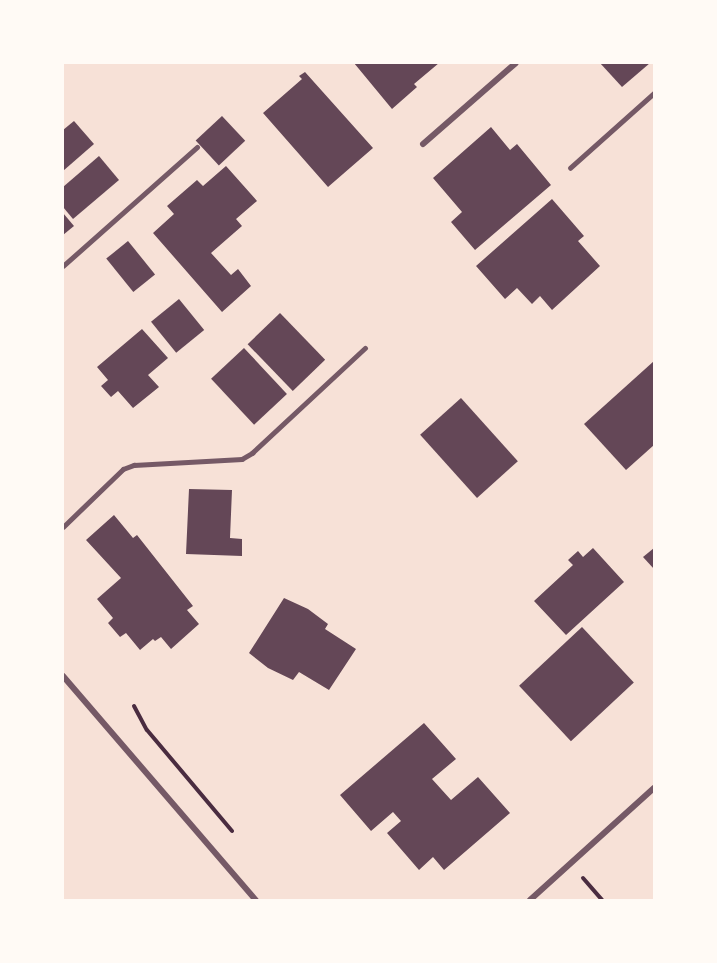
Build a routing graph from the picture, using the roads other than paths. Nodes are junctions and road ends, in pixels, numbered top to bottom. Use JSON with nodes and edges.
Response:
{"nodes":[{"id":1,"x":516,"y":63,"type":"edge"},
{"id":2,"x":654,"y":93,"type":"edge"},
{"id":3,"x":423,"y":144,"type":"dead end"},
{"id":4,"x":197,"y":147,"type":"dead end"},
{"id":5,"x":570,"y":168,"type":"dead end"},
{"id":6,"x":63,"y":266,"type":"edge"},
{"id":7,"x":365,"y":348,"type":"dead end"},
{"id":8,"x":63,"y":528,"type":"edge"},
{"id":9,"x":63,"y":676,"type":"edge"},
{"id":10,"x":654,"y":788,"type":"edge"},
{"id":11,"x":256,"y":900,"type":"edge"},
{"id":12,"x":530,"y":900,"type":"edge"}],
"edges":[{"from":1,"to":3,"type":"street"},
{"from":2,"to":5,"type":"lane"},
{"from":4,"to":6,"type":"lane"},
{"from":7,"to":8,"type":"lane"},
{"from":9,"to":11,"type":"street"},
{"from":10,"to":12,"type":"street"}]}
